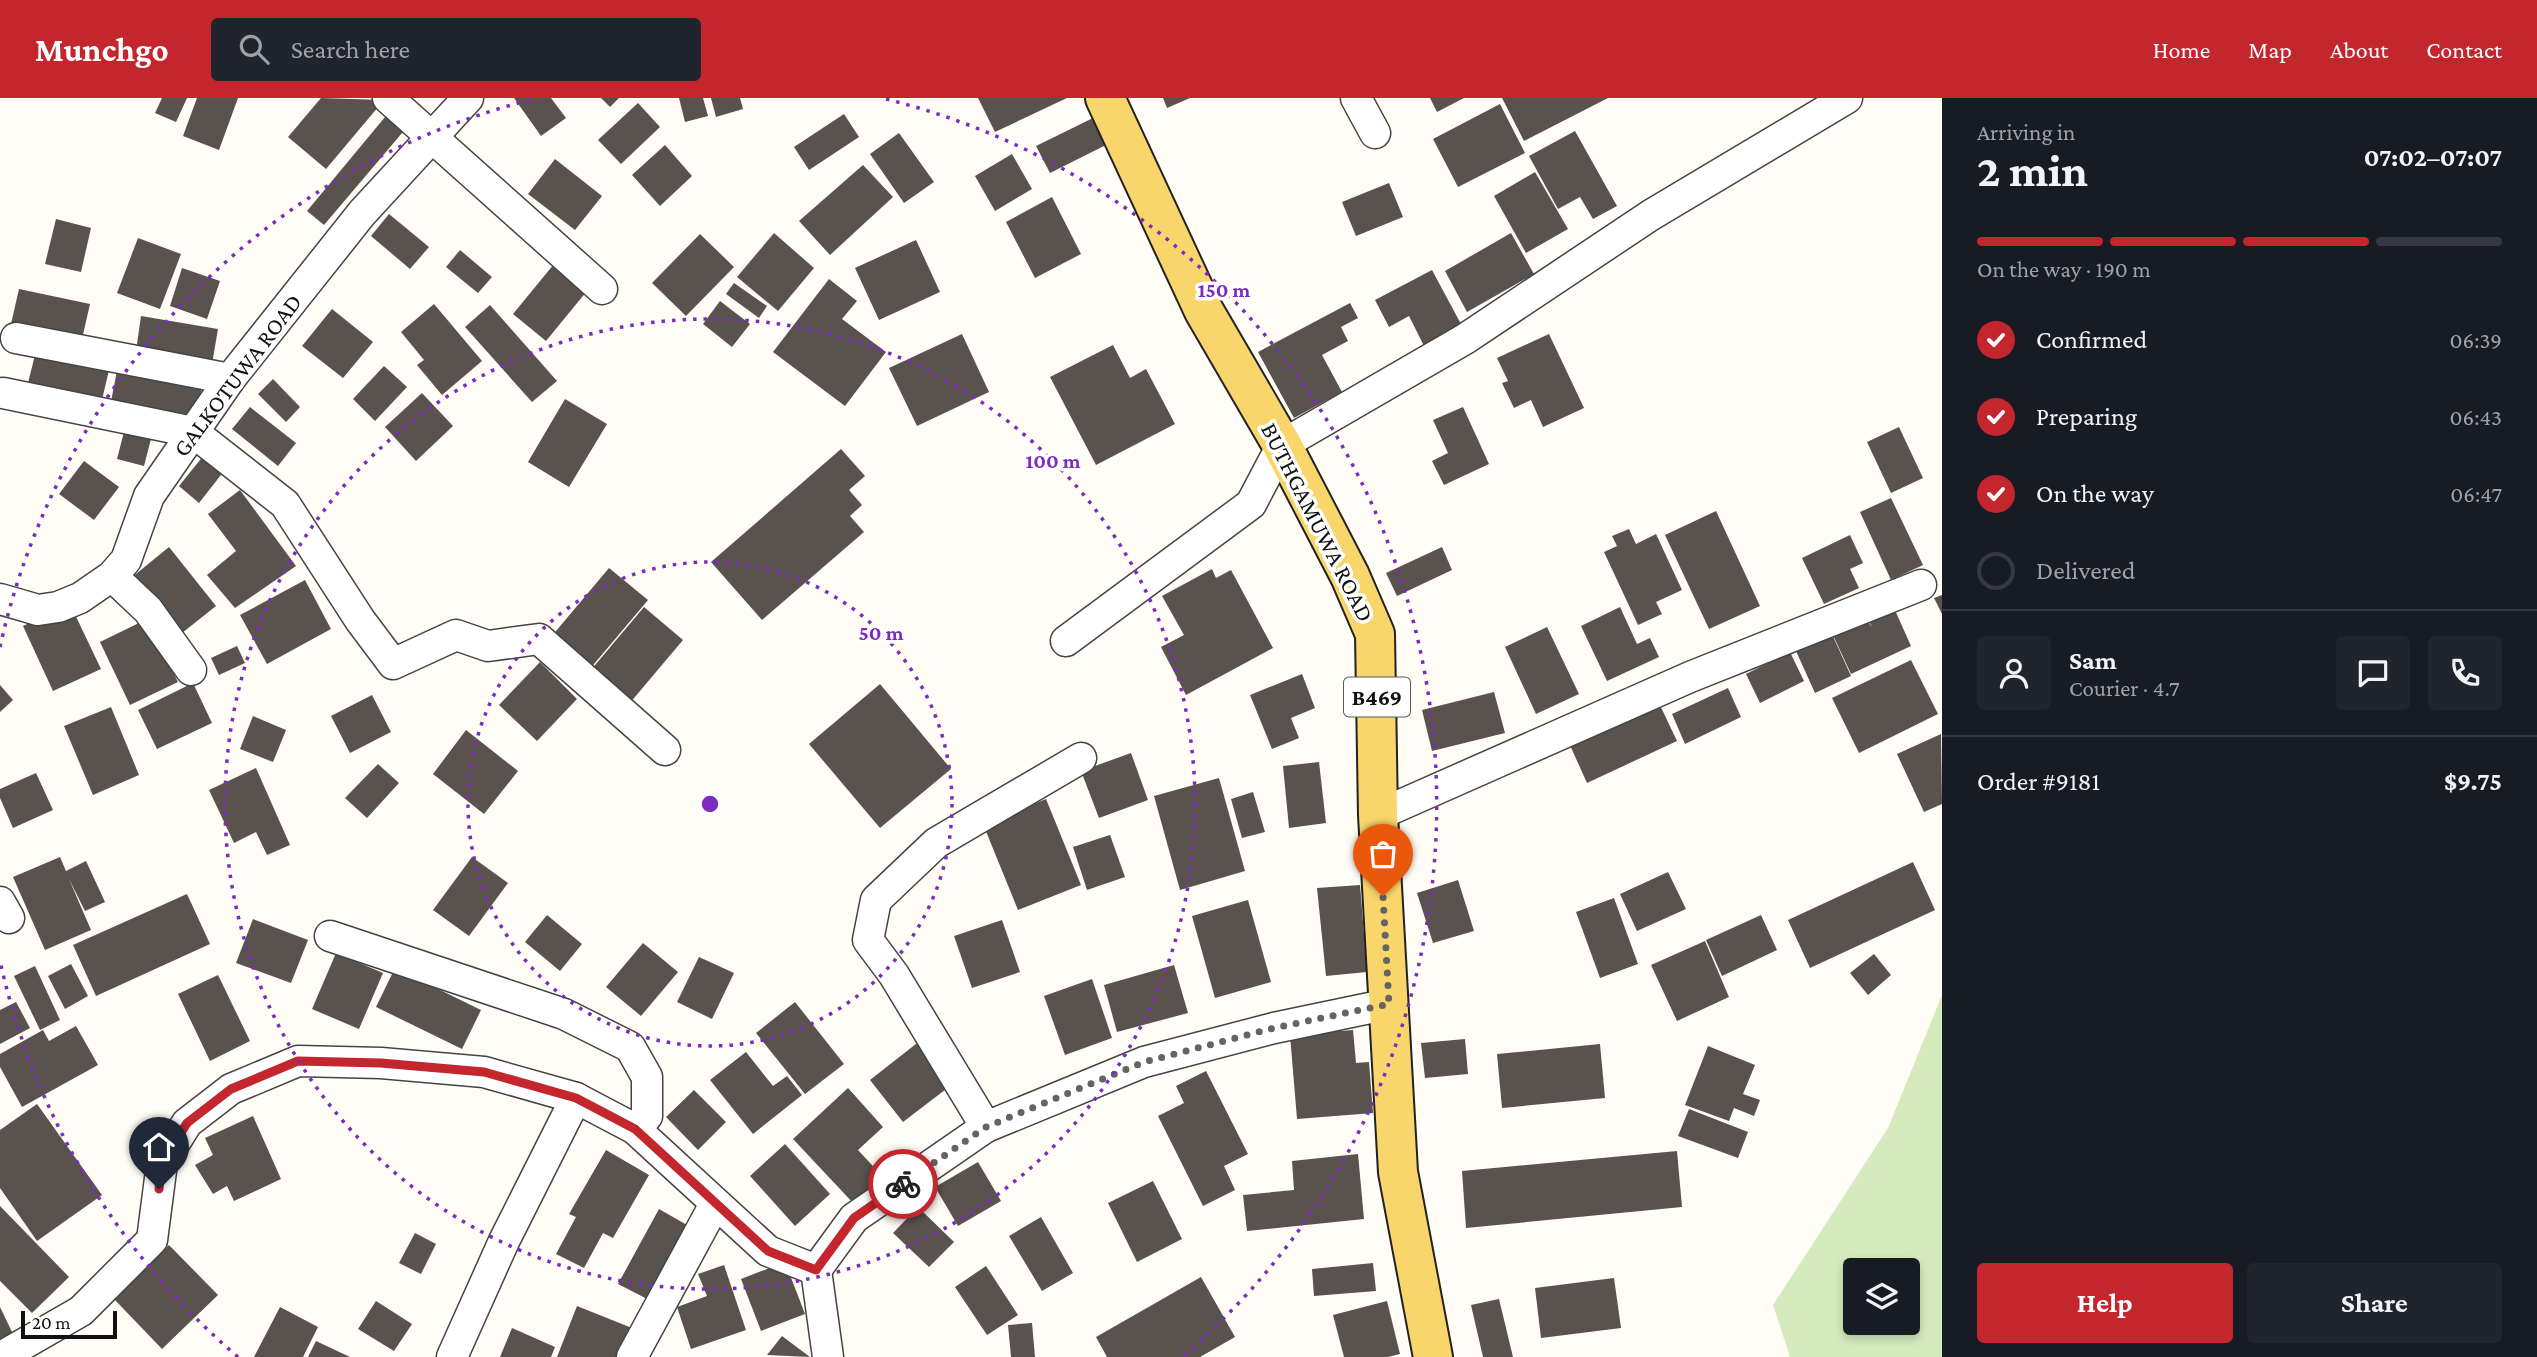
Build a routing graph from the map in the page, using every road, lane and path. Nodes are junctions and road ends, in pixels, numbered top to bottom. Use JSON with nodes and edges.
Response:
{"nodes":[{"id":1,"x":388,"y":98,"type":"edge"},
{"id":2,"x":468,"y":98,"type":"edge"},
{"id":3,"x":1105,"y":98,"type":"edge"},
{"id":4,"x":1356,"y":98,"type":"edge"},
{"id":5,"x":1847,"y":98,"type":"edge"},
{"id":6,"x":1375,"y":133,"type":"dead end"},
{"id":7,"x":432,"y":138,"type":"junction"},
{"id":8,"x":602,"y":289,"type":"dead end"},
{"id":9,"x":16,"y":338,"type":"dead end"},
{"id":10,"x":230,"y":379,"type":"junction"},
{"id":11,"x":3,"y":393,"type":"dead end"},
{"id":12,"x":192,"y":432,"type":"junction"},
{"id":13,"x":1282,"y":445,"type":"junction"},
{"id":14,"x":112,"y":576,"type":"junction"},
{"id":15,"x":1921,"y":584,"type":"dead end"},
{"id":16,"x":0,"y":599,"type":"edge"},
{"id":17,"x":1066,"y":641,"type":"dead end"},
{"id":18,"x":191,"y":670,"type":"dead end"},
{"id":19,"x":665,"y":750,"type":"dead end"},
{"id":20,"x":1081,"y":758,"type":"dead end"},
{"id":21,"x":1378,"y":815,"type":"junction"},
{"id":22,"x":330,"y":936,"type":"dead end"},
{"id":23,"x":1389,"y":1004,"type":"junction"},
{"id":24,"x":576,"y":1098,"type":"junction"},
{"id":25,"x":986,"y":1127,"type":"junction"},
{"id":26,"x":635,"y":1129,"type":"junction"},
{"id":27,"x":715,"y":1204,"type":"junction"},
{"id":28,"x":816,"y":1270,"type":"junction"},
{"id":29,"x":1,"y":1357,"type":"edge"},
{"id":30,"x":452,"y":1357,"type":"edge"},
{"id":31,"x":632,"y":1357,"type":"edge"},
{"id":32,"x":828,"y":1357,"type":"edge"},
{"id":33,"x":1433,"y":1357,"type":"edge"}],
"edges":[{"from":1,"to":7,"type":"street"},
{"from":2,"to":7,"type":"street","name":"GALKOTUWA ROAD"},
{"from":3,"to":13,"type":"main road","name":"BUTHGAMUWA ROAD","number":"B469"},
{"from":4,"to":6,"type":"street"},
{"from":5,"to":13,"type":"street"},
{"from":7,"to":8,"type":"street"},
{"from":7,"to":10,"type":"street","name":"GALKOTUWA ROAD"},
{"from":9,"to":10,"type":"street"},
{"from":10,"to":12,"type":"street","name":"GALKOTUWA ROAD"},
{"from":11,"to":12,"type":"street"},
{"from":12,"to":14,"type":"street","name":"GALKOTUWA ROAD"},
{"from":12,"to":19,"type":"street"},
{"from":13,"to":17,"type":"street"},
{"from":13,"to":21,"type":"main road","name":"BUTHGAMUWA ROAD","number":"B469"},
{"from":14,"to":16,"type":"street","name":"GALKOTUWA ROAD"},
{"from":14,"to":18,"type":"street"},
{"from":15,"to":21,"type":"street"},
{"from":20,"to":25,"type":"street"},
{"from":21,"to":23,"type":"main road","name":"BUTHGAMUWA ROAD","number":"B469"},
{"from":22,"to":26,"type":"street"},
{"from":23,"to":25,"type":"street"},
{"from":23,"to":33,"type":"main road","name":"BUTHGAMUWA ROAD","number":"B469"},
{"from":24,"to":26,"type":"street"},
{"from":24,"to":29,"type":"street"},
{"from":24,"to":30,"type":"street"},
{"from":25,"to":28,"type":"street"},
{"from":26,"to":27,"type":"street"},
{"from":27,"to":28,"type":"street"},
{"from":27,"to":31,"type":"street"},
{"from":28,"to":32,"type":"street"}]}
